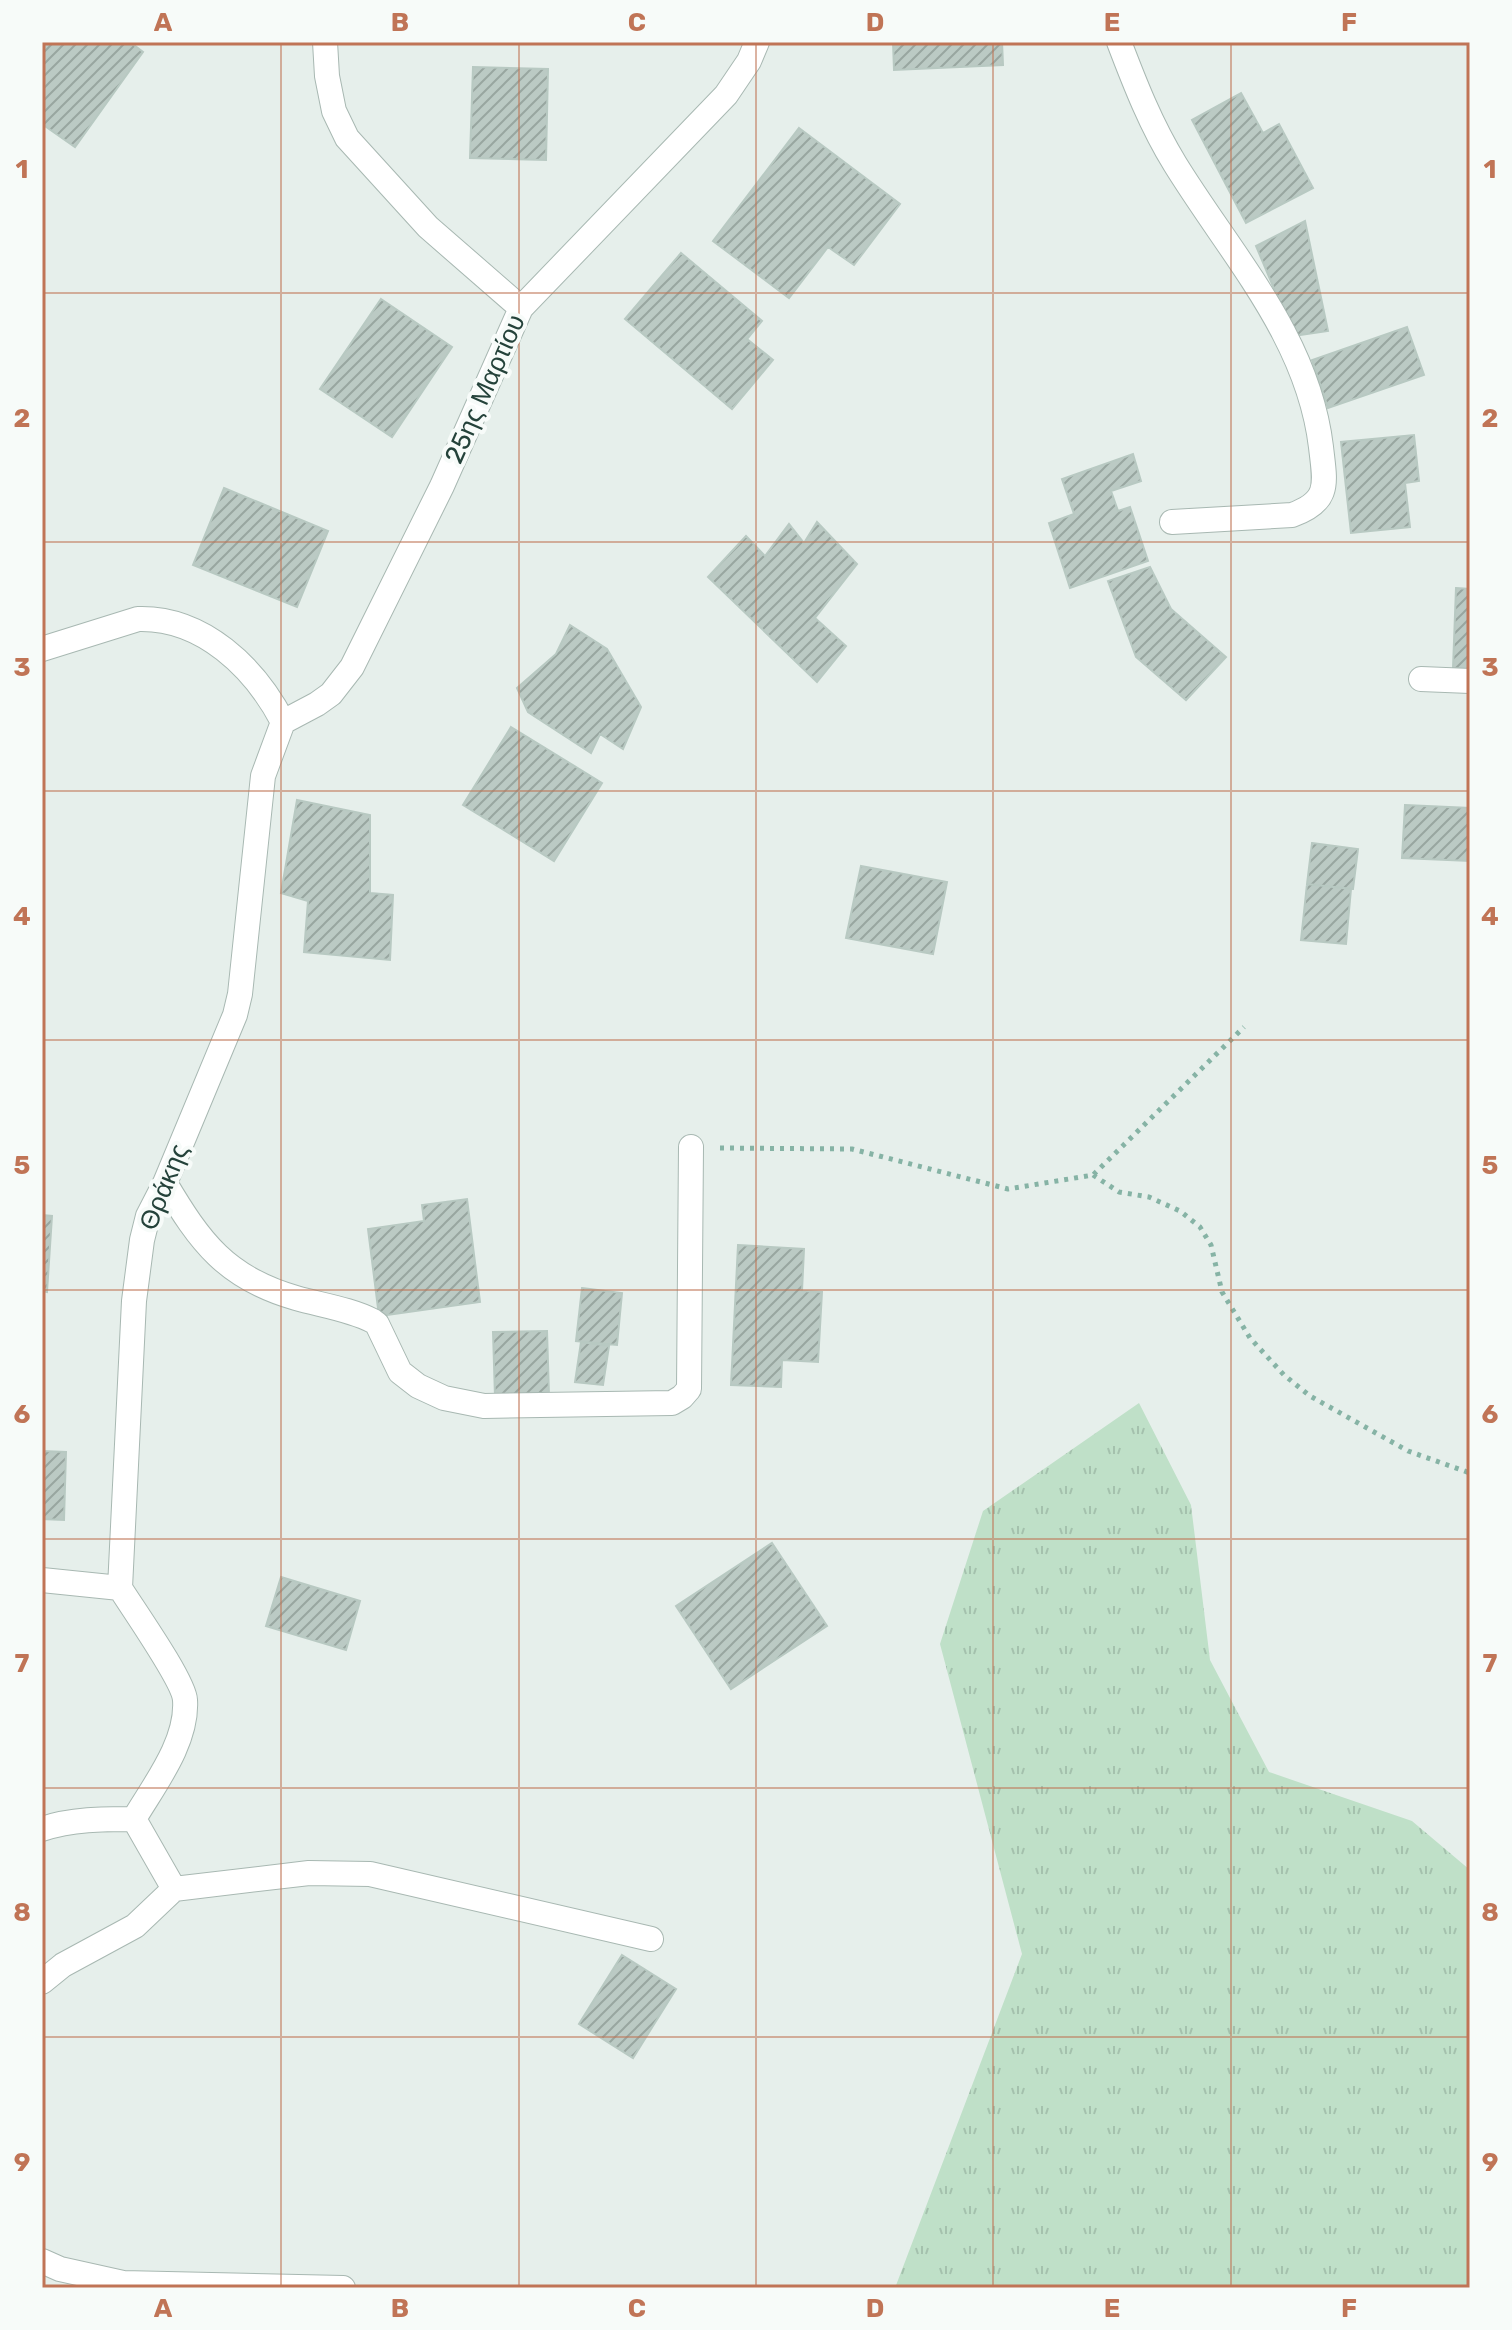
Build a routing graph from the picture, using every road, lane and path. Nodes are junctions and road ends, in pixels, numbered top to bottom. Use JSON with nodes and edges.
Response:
{"nodes":[{"id":1,"x":325,"y":42,"type":"edge"},
{"id":2,"x":757,"y":42,"type":"edge"},
{"id":3,"x":1119,"y":42,"type":"edge"},
{"id":4,"x":521,"y":308,"type":"junction"},
{"id":5,"x":1172,"y":522,"type":"dead end"},
{"id":6,"x":42,"y":649,"type":"edge"},
{"id":7,"x":1421,"y":679,"type":"dead end"},
{"id":8,"x":1470,"y":681,"type":"edge"},
{"id":9,"x":283,"y":722,"type":"junction"},
{"id":10,"x":1244,"y":1027,"type":"dead end"},
{"id":11,"x":691,"y":1147,"type":"joint"},
{"id":12,"x":1093,"y":1175,"type":"junction"},
{"id":13,"x":165,"y":1183,"type":"junction"},
{"id":14,"x":1470,"y":1473,"type":"edge"},
{"id":15,"x":42,"y":1580,"type":"edge"},
{"id":16,"x":120,"y":1588,"type":"junction"},
{"id":17,"x":134,"y":1819,"type":"junction"},
{"id":18,"x":42,"y":1829,"type":"edge"},
{"id":19,"x":174,"y":1889,"type":"junction"},
{"id":20,"x":651,"y":1939,"type":"dead end"},
{"id":21,"x":42,"y":1982,"type":"edge"},
{"id":22,"x":53,"y":2273,"type":"edge"},
{"id":23,"x":343,"y":2288,"type":"edge"}],
"edges":[{"from":1,"to":4,"type":"street"},
{"from":2,"to":4,"type":"street","name":"25ης Μαρτίου"},
{"from":3,"to":5,"type":"street"},
{"from":4,"to":9,"type":"street","name":"25ης Μαρτίου"},
{"from":6,"to":9,"type":"street"},
{"from":7,"to":8,"type":"street"},
{"from":9,"to":13,"type":"street","name":"Θράκης"},
{"from":10,"to":12,"type":"path"},
{"from":11,"to":12,"type":"path"},
{"from":11,"to":13,"type":"street"},
{"from":12,"to":14,"type":"path"},
{"from":13,"to":16,"type":"street","name":"Θράκης"},
{"from":15,"to":16,"type":"street"},
{"from":16,"to":17,"type":"street"},
{"from":17,"to":18,"type":"street"},
{"from":17,"to":19,"type":"street"},
{"from":19,"to":20,"type":"street"},
{"from":19,"to":21,"type":"street"},
{"from":22,"to":23,"type":"street"}]}
